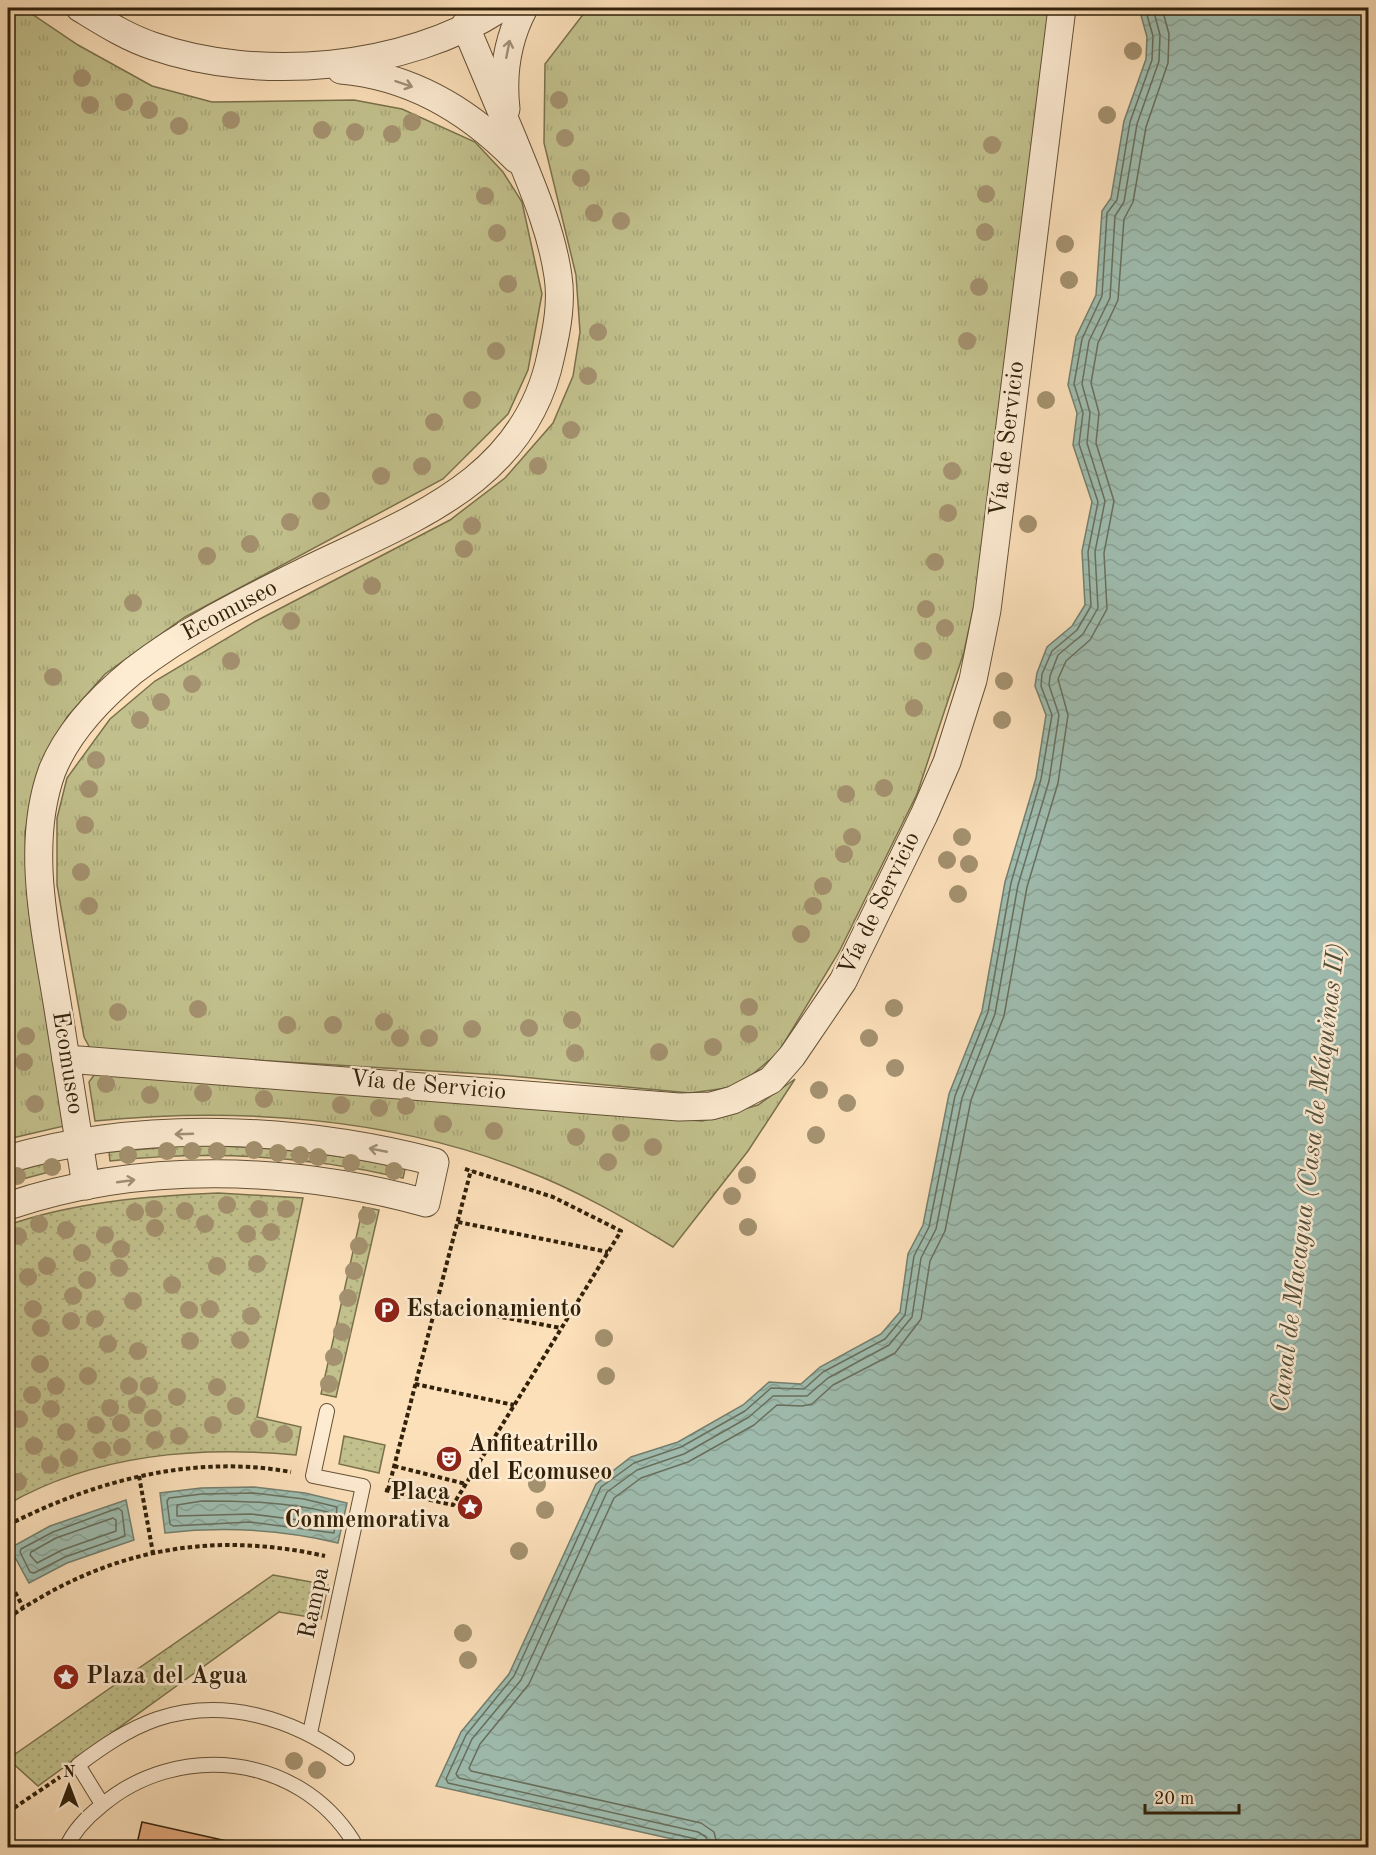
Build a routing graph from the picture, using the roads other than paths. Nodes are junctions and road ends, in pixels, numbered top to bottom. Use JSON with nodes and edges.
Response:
{"nodes":[{"id":1,"x":80,"y":8,"type":"edge"},
{"id":2,"x":501,"y":8,"type":"edge"},
{"id":3,"x":524,"y":8,"type":"edge"},
{"id":4,"x":1062,"y":8,"type":"edge"},
{"id":5,"x":465,"y":26,"type":"junction"},
{"id":6,"x":306,"y":67,"type":"junction"},
{"id":7,"x":508,"y":128,"type":"junction"},
{"id":8,"x":525,"y":169,"type":"junction"},
{"id":9,"x":66,"y":1059,"type":"junction"},
{"id":10,"x":79,"y":1142,"type":"junction"},
{"id":11,"x":8,"y":1159,"type":"edge"},
{"id":12,"x":86,"y":1186,"type":"junction"},
{"id":13,"x":8,"y":1206,"type":"edge"},
{"id":14,"x":327,"y":1411,"type":"dead end"},
{"id":15,"x":310,"y":1733,"type":"junction"},
{"id":16,"x":347,"y":1758,"type":"dead end"},
{"id":17,"x":102,"y":1804,"type":"junction"},
{"id":18,"x":353,"y":1841,"type":"dead end"},
{"id":19,"x":66,"y":1848,"type":"edge"}],
"edges":[{"from":1,"to":6,"type":"street"},
{"from":2,"to":5,"type":"street"},
{"from":7,"to":3,"type":"street","name":"Ecomuseo","one_way":true},
{"from":4,"to":9,"type":"street","name":"Vía de Servicio"},
{"from":5,"to":6,"type":"street"},
{"from":5,"to":7,"type":"street","name":"Ecomuseo"},
{"from":6,"to":8,"type":"street","name":"Ecomuseo","one_way":true},
{"from":7,"to":8,"type":"street","name":"Ecomuseo"},
{"from":8,"to":9,"type":"street","name":"Ecomuseo"},
{"from":9,"to":10,"type":"street","name":"Ecomuseo"},
{"from":10,"to":11,"type":"street","name":"Ecomuseo"},
{"from":10,"to":12,"type":"street","name":"Ecomuseo"},
{"from":12,"to":10,"type":"street","name":"Ecomuseo","one_way":true},
{"from":12,"to":13,"type":"street"},
{"from":14,"to":15,"type":"lane","name":"Rampa"},
{"from":15,"to":16,"type":"lane"},
{"from":15,"to":17,"type":"lane"},
{"from":17,"to":18,"type":"lane"},
{"from":17,"to":19,"type":"lane"}]}
